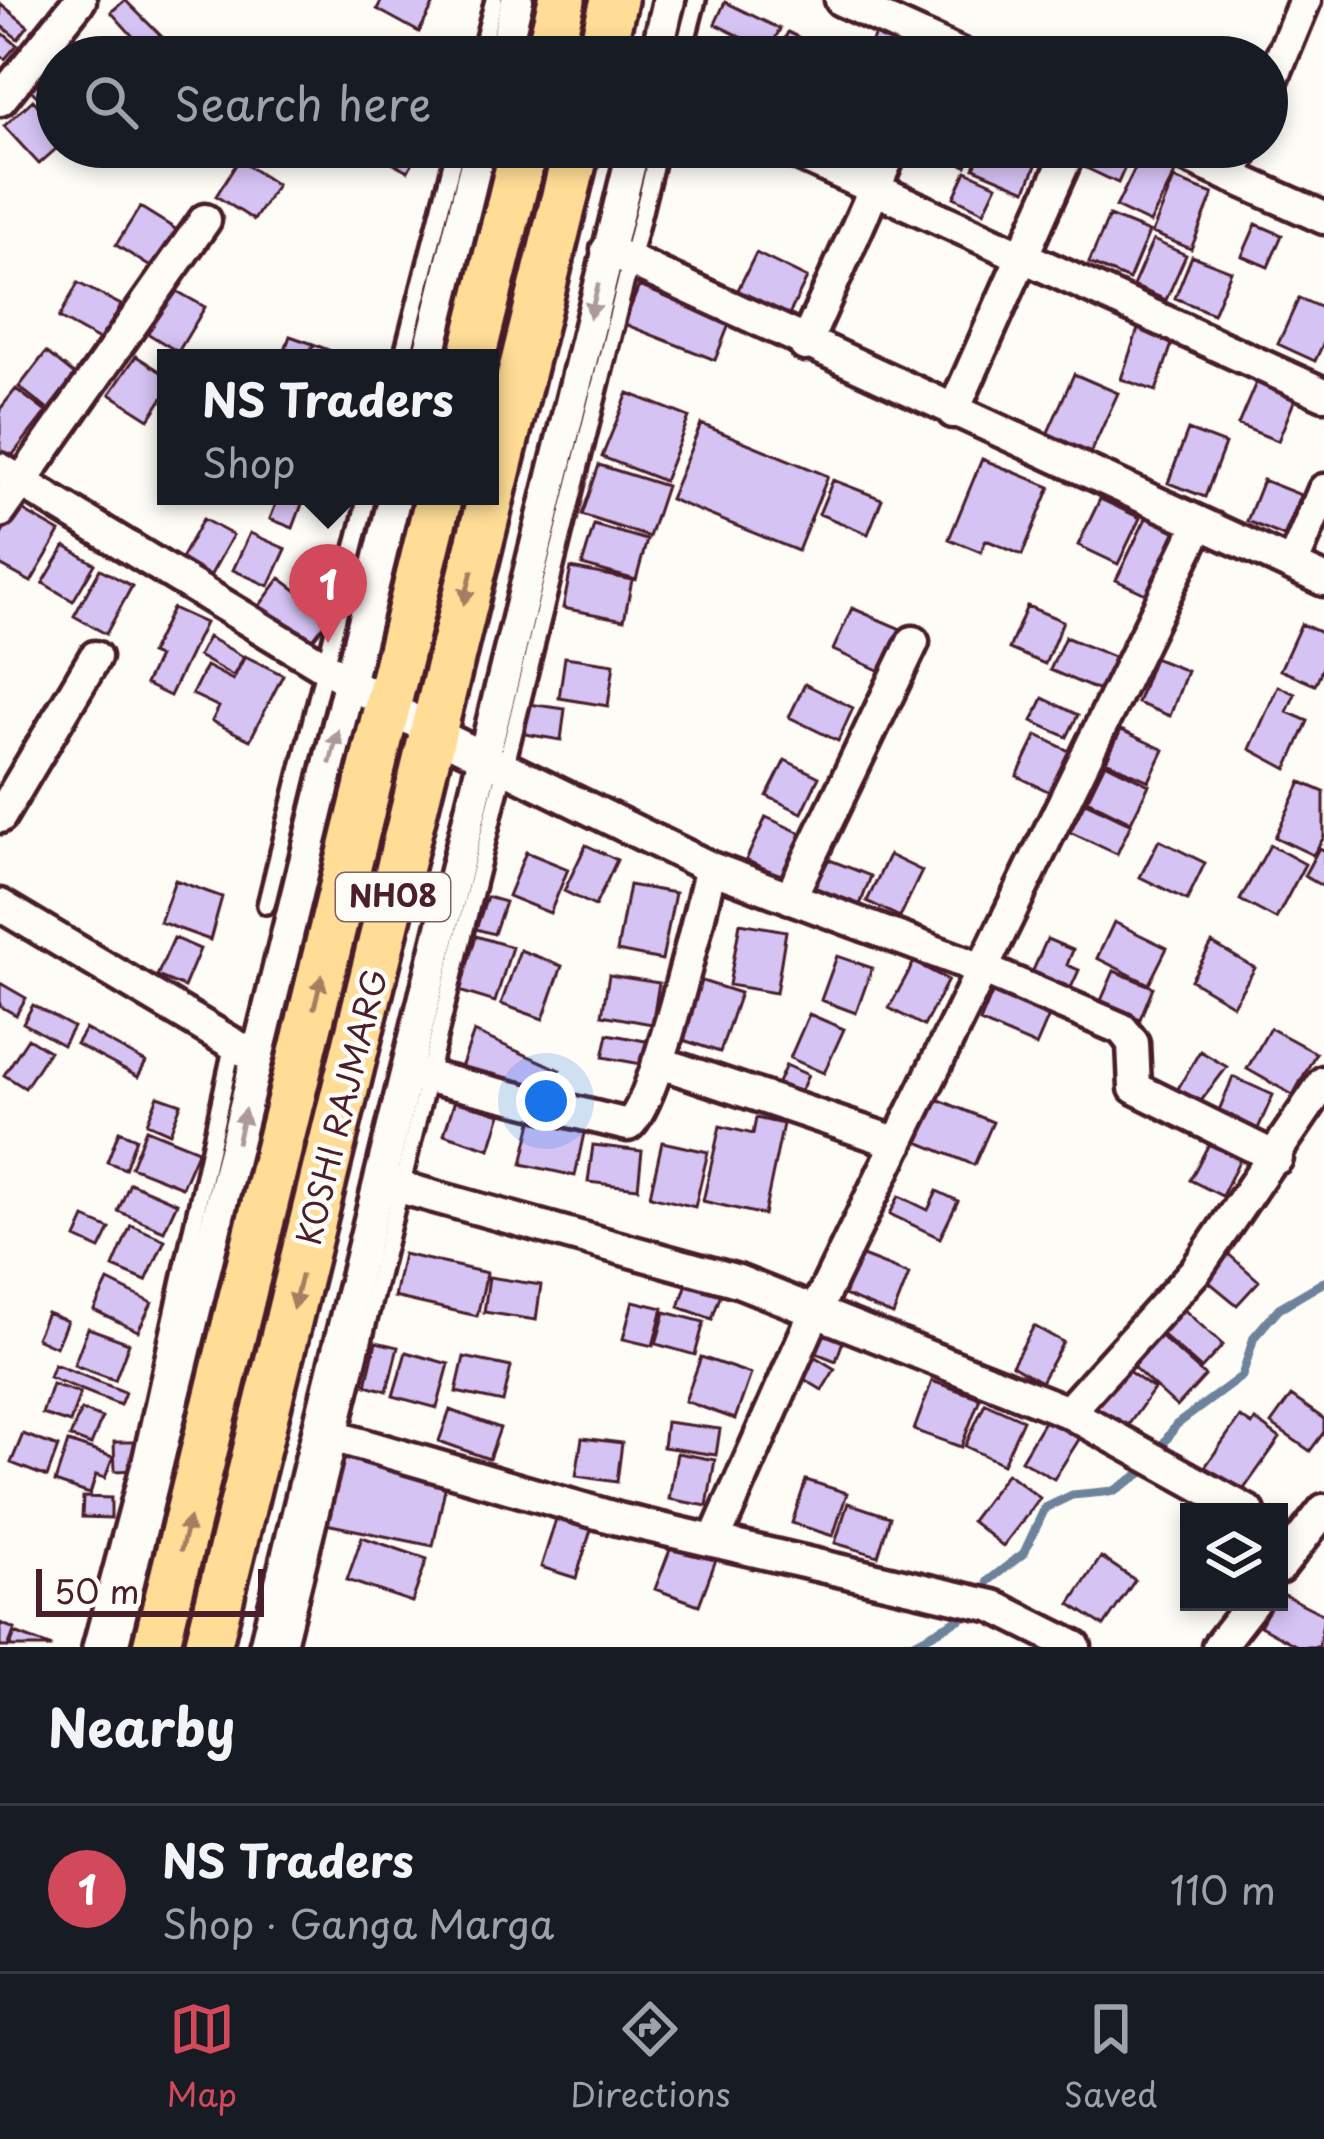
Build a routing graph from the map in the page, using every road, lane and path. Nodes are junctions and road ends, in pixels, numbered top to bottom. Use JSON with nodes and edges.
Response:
{"nodes":[{"id":1,"x":80,"y":0,"type":"edge"},
{"id":2,"x":494,"y":0,"type":"edge"},
{"id":3,"x":517,"y":0,"type":"edge"},
{"id":4,"x":562,"y":0,"type":"edge"},
{"id":5,"x":614,"y":0,"type":"edge"},
{"id":6,"x":669,"y":0,"type":"edge"},
{"id":7,"x":697,"y":0,"type":"edge"},
{"id":8,"x":841,"y":0,"type":"edge"},
{"id":9,"x":1305,"y":0,"type":"edge"},
{"id":10,"x":51,"y":36,"type":"edge"},
{"id":11,"x":485,"y":36,"type":"edge"},
{"id":12,"x":508,"y":36,"type":"edge"},
{"id":13,"x":553,"y":36,"type":"edge"},
{"id":14,"x":605,"y":36,"type":"edge"},
{"id":15,"x":661,"y":36,"type":"edge"},
{"id":16,"x":688,"y":36,"type":"edge"},
{"id":17,"x":912,"y":36,"type":"edge"},
{"id":18,"x":1288,"y":41,"type":"edge"},
{"id":19,"x":36,"y":55,"type":"edge"},
{"id":20,"x":0,"y":100,"type":"edge"},
{"id":21,"x":451,"y":168,"type":"edge"},
{"id":22,"x":475,"y":168,"type":"edge"},
{"id":23,"x":519,"y":168,"type":"edge"},
{"id":24,"x":572,"y":168,"type":"edge"},
{"id":25,"x":631,"y":168,"type":"edge"},
{"id":26,"x":651,"y":168,"type":"edge"},
{"id":27,"x":826,"y":168,"type":"edge"},
{"id":28,"x":884,"y":168,"type":"edge"},
{"id":29,"x":1062,"y":168,"type":"edge"},
{"id":30,"x":1212,"y":168,"type":"edge"},
{"id":31,"x":1236,"y":168,"type":"edge"},
{"id":32,"x":1232,"y":177,"type":"junction"},
{"id":33,"x":874,"y":191,"type":"junction"},
{"id":34,"x":1324,"y":218,"type":"edge"},
{"id":35,"x":205,"y":220,"type":"dead end"},
{"id":36,"x":619,"y":255,"type":"junction"},
{"id":37,"x":1022,"y":258,"type":"junction"},
{"id":38,"x":805,"y":345,"type":"junction"},
{"id":39,"x":404,"y":349,"type":"edge"},
{"id":40,"x":430,"y":349,"type":"edge"},
{"id":41,"x":474,"y":349,"type":"edge"},
{"id":42,"x":1324,"y":394,"type":"edge"},
{"id":43,"x":953,"y":412,"type":"junction"},
{"id":44,"x":499,"y":462,"type":"edge"},
{"id":45,"x":9,"y":476,"type":"edge"},
{"id":46,"x":1324,"y":490,"type":"edge"},
{"id":47,"x":365,"y":505,"type":"edge"},
{"id":48,"x":394,"y":505,"type":"edge"},
{"id":49,"x":436,"y":505,"type":"edge"},
{"id":50,"x":488,"y":505,"type":"edge"},
{"id":51,"x":0,"y":512,"type":"edge"},
{"id":52,"x":1200,"y":524,"type":"junction"},
{"id":53,"x":1292,"y":565,"type":"junction"},
{"id":54,"x":1324,"y":580,"type":"edge"},
{"id":55,"x":913,"y":642,"type":"dead end"},
{"id":56,"x":95,"y":657,"type":"dead end"},
{"id":57,"x":324,"y":668,"type":"junction"},
{"id":58,"x":368,"y":697,"type":"junction"},
{"id":59,"x":432,"y":732,"type":"junction"},
{"id":60,"x":493,"y":762,"type":"junction"},
{"id":61,"x":0,"y":817,"type":"edge"},
{"id":62,"x":711,"y":868,"type":"junction"},
{"id":63,"x":790,"y":898,"type":"junction"},
{"id":64,"x":0,"y":904,"type":"edge"},
{"id":65,"x":266,"y":905,"type":"dead end"},
{"id":66,"x":982,"y":969,"type":"junction"},
{"id":67,"x":245,"y":1051,"type":"junction"},
{"id":68,"x":658,"y":1061,"type":"junction"},
{"id":69,"x":418,"y":1074,"type":"junction"},
{"id":70,"x":1324,"y":1082,"type":"edge"},
{"id":71,"x":898,"y":1143,"type":"junction"},
{"id":72,"x":1276,"y":1158,"type":"junction"},
{"id":73,"x":392,"y":1185,"type":"junction"},
{"id":74,"x":815,"y":1312,"type":"junction"},
{"id":75,"x":1069,"y":1412,"type":"junction"},
{"id":76,"x":329,"y":1434,"type":"junction"},
{"id":77,"x":1233,"y":1503,"type":"edge"},
{"id":78,"x":1324,"y":1510,"type":"edge"},
{"id":79,"x":1290,"y":1534,"type":"edge"},
{"id":80,"x":714,"y":1541,"type":"junction"},
{"id":81,"x":1245,"y":1611,"type":"edge"},
{"id":82,"x":91,"y":1647,"type":"edge"},
{"id":83,"x":112,"y":1647,"type":"edge"},
{"id":84,"x":156,"y":1647,"type":"edge"},
{"id":85,"x":208,"y":1647,"type":"edge"},
{"id":86,"x":265,"y":1647,"type":"edge"},
{"id":87,"x":287,"y":1647,"type":"edge"},
{"id":88,"x":1076,"y":1647,"type":"edge"},
{"id":89,"x":1218,"y":1647,"type":"edge"}],
"edges":[{"from":1,"to":10,"type":"street"},
{"from":2,"to":11,"type":"lane"},
{"from":3,"to":12,"type":"street"},
{"from":4,"to":13,"type":"main road"},
{"from":5,"to":14,"type":"main road"},
{"from":6,"to":15,"type":"street"},
{"from":7,"to":16,"type":"lane"},
{"from":8,"to":17,"type":"street"},
{"from":9,"to":18,"type":"street"},
{"from":19,"to":20,"type":"street"},
{"from":21,"to":39,"type":"lane"},
{"from":22,"to":40,"type":"street"},
{"from":23,"to":41,"type":"main road"},
{"from":24,"to":44,"type":"main road","name":"KOSHI RAJMARG","number":"NH08","one_way":true},
{"from":25,"to":36,"type":"street"},
{"from":26,"to":36,"type":"lane"},
{"from":27,"to":33,"type":"street"},
{"from":28,"to":33,"type":"street"},
{"from":29,"to":37,"type":"street"},
{"from":30,"to":32,"type":"street"},
{"from":31,"to":32,"type":"street"},
{"from":32,"to":34,"type":"street"},
{"from":33,"to":37,"type":"street"},
{"from":33,"to":38,"type":"street"},
{"from":35,"to":45,"type":"street"},
{"from":36,"to":38,"type":"street"},
{"from":36,"to":60,"type":"street"},
{"from":37,"to":42,"type":"street"},
{"from":37,"to":43,"type":"street"},
{"from":38,"to":43,"type":"street"},
{"from":43,"to":52,"type":"street"},
{"from":45,"to":51,"type":"street"},
{"from":45,"to":57,"type":"street"},
{"from":46,"to":53,"type":"street"},
{"from":47,"to":57,"type":"lane"},
{"from":48,"to":58,"type":"street"},
{"from":49,"to":58,"type":"main road","name":"KOSHI RAJMARG","number":"NH08"},
{"from":50,"to":59,"type":"main road","name":"KOSHI RAJMARG","number":"NH08","one_way":true},
{"from":52,"to":53,"type":"street"},
{"from":52,"to":66,"type":"street"},
{"from":53,"to":54,"type":"street"},
{"from":55,"to":63,"type":"street"},
{"from":56,"to":61,"type":"street"},
{"from":57,"to":58,"type":"street"},
{"from":57,"to":65,"type":"lane"},
{"from":58,"to":59,"type":"street"},
{"from":67,"to":58,"type":"street","one_way":true},
{"from":84,"to":58,"type":"main road","name":"KOSHI RAJMARG","number":"NH08","one_way":true},
{"from":59,"to":60,"type":"street"},
{"from":59,"to":85,"type":"main road","name":"KOSHI RAJMARG","number":"NH08","one_way":true},
{"from":60,"to":62,"type":"street"},
{"from":60,"to":69,"type":"street"},
{"from":62,"to":63,"type":"street"},
{"from":62,"to":68,"type":"street"},
{"from":63,"to":66,"type":"street"},
{"from":64,"to":67,"type":"street"},
{"from":66,"to":71,"type":"street"},
{"from":66,"to":72,"type":"street"},
{"from":67,"to":82,"type":"lane"},
{"from":83,"to":67,"type":"street","one_way":true},
{"from":68,"to":69,"type":"street"},
{"from":68,"to":71,"type":"street"},
{"from":69,"to":73,"type":"street"},
{"from":70,"to":72,"type":"street"},
{"from":71,"to":74,"type":"street"},
{"from":72,"to":75,"type":"street"},
{"from":73,"to":74,"type":"street"},
{"from":73,"to":76,"type":"street"},
{"from":74,"to":75,"type":"street"},
{"from":74,"to":80,"type":"street"},
{"from":75,"to":77,"type":"street"},
{"from":76,"to":80,"type":"street"},
{"from":76,"to":86,"type":"street"},
{"from":76,"to":87,"type":"lane"},
{"from":78,"to":79,"type":"street"},
{"from":80,"to":88,"type":"street"},
{"from":81,"to":89,"type":"street"}]}
